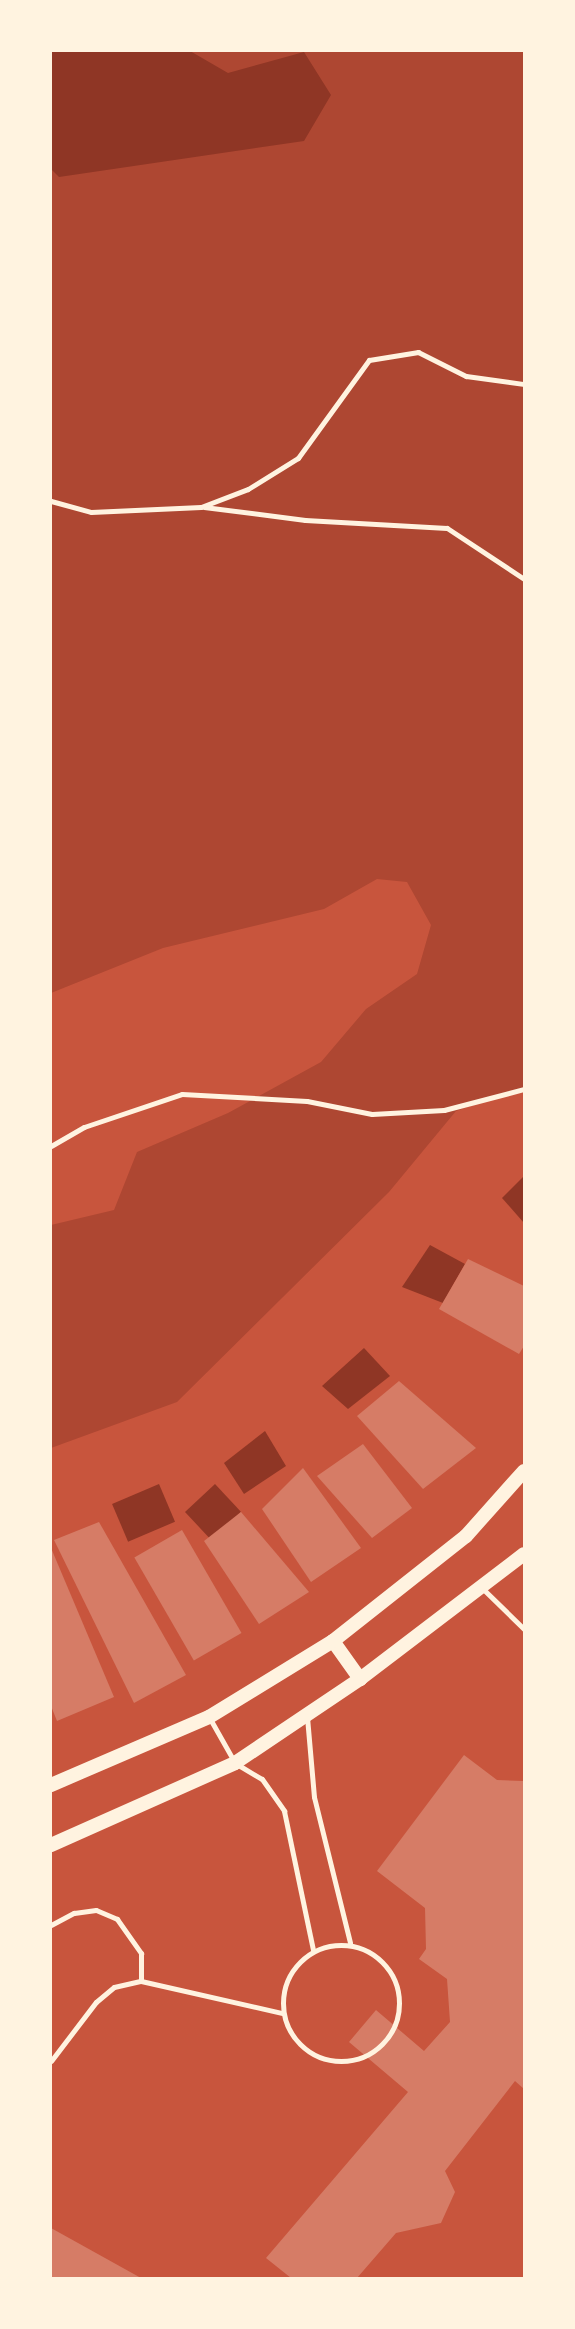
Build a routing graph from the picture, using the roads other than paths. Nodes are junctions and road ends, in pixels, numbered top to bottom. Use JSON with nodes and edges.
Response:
{"nodes":[{"id":1,"x":524,"y":384,"type":"edge"},
{"id":2,"x":53,"y":504,"type":"edge"},
{"id":3,"x":201,"y":507,"type":"junction"},
{"id":4,"x":524,"y":579,"type":"edge"},
{"id":5,"x":524,"y":1089,"type":"edge"},
{"id":6,"x":51,"y":1146,"type":"edge"},
{"id":7,"x":524,"y":1471,"type":"edge"},
{"id":8,"x":524,"y":1554,"type":"edge"},
{"id":9,"x":482,"y":1588,"type":"junction"},
{"id":10,"x":524,"y":1629,"type":"edge"},
{"id":11,"x":333,"y":1641,"type":"junction"},
{"id":12,"x":360,"y":1679,"type":"junction"},
{"id":13,"x":307,"y":1715,"type":"junction"},
{"id":14,"x":209,"y":1717,"type":"junction"},
{"id":15,"x":235,"y":1763,"type":"junction"},
{"id":16,"x":51,"y":1786,"type":"edge"},
{"id":17,"x":51,"y":1846,"type":"edge"},
{"id":18,"x":51,"y":1925,"type":"edge"},
{"id":19,"x":350,"y":1944,"type":"junction"},
{"id":20,"x":313,"y":1950,"type":"junction"},
{"id":21,"x":141,"y":1981,"type":"junction"},
{"id":22,"x":282,"y":2013,"type":"junction"},
{"id":23,"x":51,"y":2061,"type":"edge"}],
"edges":[{"from":1,"to":3,"type":"lane"},
{"from":2,"to":3,"type":"lane"},
{"from":3,"to":4,"type":"lane"},
{"from":5,"to":6,"type":"lane"},
{"from":7,"to":11,"type":"main road"},
{"from":8,"to":9,"type":"main road"},
{"from":9,"to":10,"type":"lane"},
{"from":9,"to":12,"type":"main road"},
{"from":11,"to":12,"type":"main road"},
{"from":11,"to":14,"type":"main road"},
{"from":12,"to":13,"type":"main road"},
{"from":13,"to":15,"type":"main road"},
{"from":13,"to":19,"type":"lane"},
{"from":14,"to":15,"type":"lane"},
{"from":14,"to":16,"type":"main road"},
{"from":15,"to":17,"type":"main road"},
{"from":15,"to":20,"type":"lane"},
{"from":18,"to":21,"type":"lane"},
{"from":19,"to":20,"type":"lane"},
{"from":19,"to":22,"type":"lane"},
{"from":20,"to":22,"type":"lane"},
{"from":21,"to":22,"type":"lane"},
{"from":21,"to":23,"type":"lane"}]}
